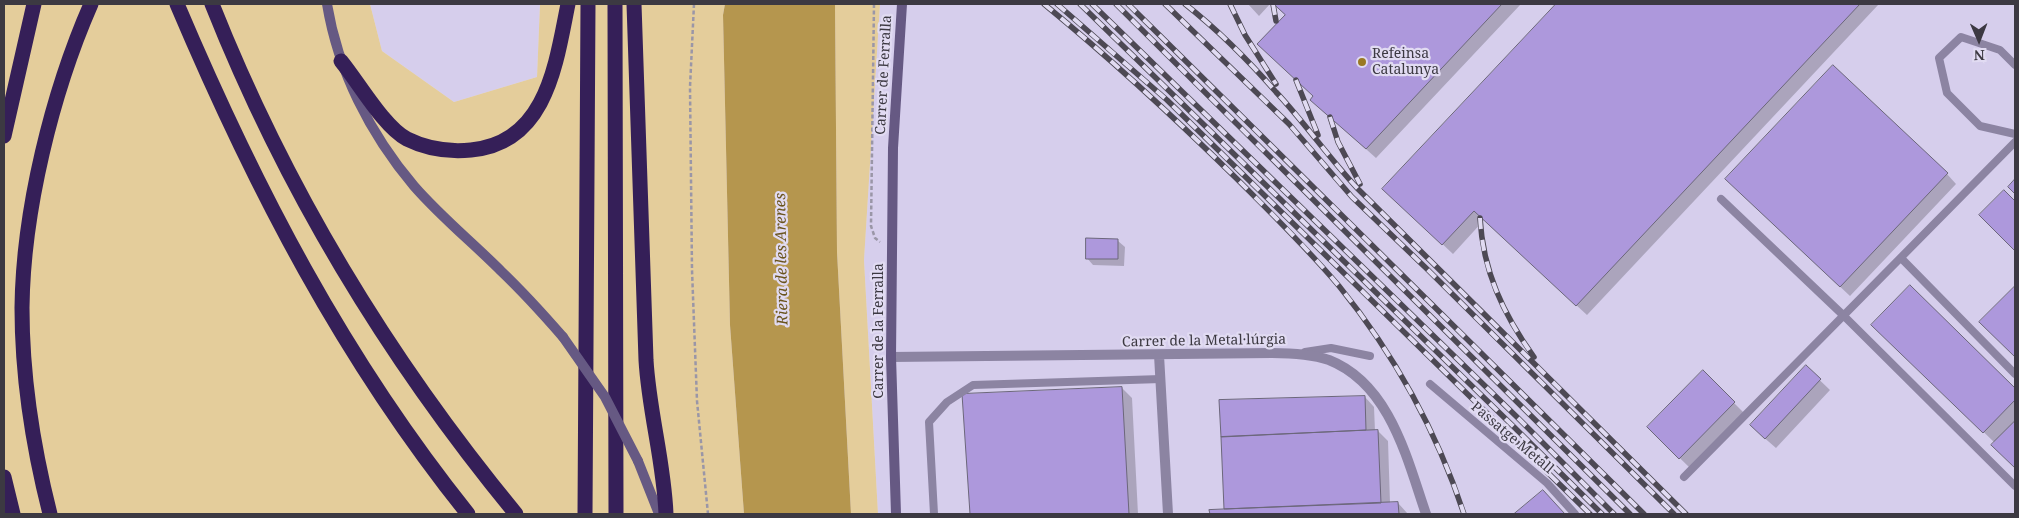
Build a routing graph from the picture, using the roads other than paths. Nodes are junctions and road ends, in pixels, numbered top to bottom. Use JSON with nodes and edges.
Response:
{"nodes":[{"id":1,"x":34,"y":4,"type":"edge"},
{"id":2,"x":91,"y":4,"type":"edge"},
{"id":3,"x":177,"y":4,"type":"edge"},
{"id":4,"x":212,"y":4,"type":"edge"},
{"id":5,"x":326,"y":4,"type":"edge"},
{"id":6,"x":568,"y":4,"type":"edge"},
{"id":7,"x":588,"y":4,"type":"edge"},
{"id":8,"x":615,"y":4,"type":"edge"},
{"id":9,"x":634,"y":4,"type":"edge"},
{"id":10,"x":902,"y":4,"type":"edge"},
{"id":11,"x":342,"y":61,"type":"junction"},
{"id":12,"x":2015,"y":65,"type":"edge"},
{"id":13,"x":2015,"y":134,"type":"edge"},
{"id":14,"x":4,"y":136,"type":"edge"},
{"id":15,"x":2015,"y":142,"type":"edge"},
{"id":16,"x":893,"y":148,"type":"joint"},
{"id":17,"x":1720,"y":199,"type":"dead end"},
{"id":18,"x":1901,"y":258,"type":"junction"},
{"id":19,"x":1843,"y":315,"type":"junction"},
{"id":20,"x":1295,"y":354,"type":"junction"},
{"id":21,"x":1160,"y":355,"type":"junction"},
{"id":22,"x":1370,"y":356,"type":"dead end"},
{"id":23,"x":891,"y":357,"type":"junction"},
{"id":24,"x":2015,"y":374,"type":"edge"},
{"id":25,"x":1161,"y":379,"type":"junction"},
{"id":26,"x":1430,"y":384,"type":"dead end"},
{"id":27,"x":4,"y":477,"type":"edge"},
{"id":28,"x":1684,"y":477,"type":"dead end"},
{"id":29,"x":2015,"y":486,"type":"edge"},
{"id":30,"x":13,"y":514,"type":"edge"},
{"id":31,"x":50,"y":514,"type":"edge"},
{"id":32,"x":468,"y":514,"type":"edge"},
{"id":33,"x":516,"y":514,"type":"edge"},
{"id":34,"x":585,"y":514,"type":"edge"},
{"id":35,"x":616,"y":514,"type":"edge"},
{"id":36,"x":659,"y":514,"type":"edge"},
{"id":37,"x":666,"y":514,"type":"edge"},
{"id":38,"x":896,"y":514,"type":"edge"},
{"id":39,"x":934,"y":514,"type":"edge"},
{"id":40,"x":1168,"y":514,"type":"edge"},
{"id":41,"x":1426,"y":514,"type":"edge"},
{"id":42,"x":1575,"y":514,"type":"edge"}],
"edges":[{"from":1,"to":14,"type":"highway"},
{"from":2,"to":31,"type":"highway"},
{"from":3,"to":32,"type":"highway"},
{"from":4,"to":33,"type":"highway"},
{"from":5,"to":11,"type":"main road"},
{"from":6,"to":11,"type":"highway"},
{"from":7,"to":34,"type":"highway"},
{"from":8,"to":35,"type":"highway"},
{"from":9,"to":37,"type":"highway"},
{"from":10,"to":16,"type":"main road","name":"Carrer de Ferralla"},
{"from":11,"to":36,"type":"main road","bridge":true},
{"from":12,"to":13,"type":"lane"},
{"from":15,"to":18,"type":"lane"},
{"from":16,"to":23,"type":"main road","name":"Carrer de la Ferralla"},
{"from":17,"to":19,"type":"lane"},
{"from":18,"to":19,"type":"lane"},
{"from":18,"to":24,"type":"lane"},
{"from":19,"to":28,"type":"lane"},
{"from":19,"to":29,"type":"lane"},
{"from":20,"to":21,"type":"street","name":"Carrer de la Metal·lúrgia"},
{"from":20,"to":22,"type":"lane"},
{"from":20,"to":41,"type":"street","name":"Carrer de la Metal·lúrgia"},
{"from":21,"to":23,"type":"street","name":"Carrer de la Metal·lúrgia"},
{"from":21,"to":25,"type":"street"},
{"from":23,"to":38,"type":"main road","name":"Carrer de la Ferralla"},
{"from":25,"to":39,"type":"lane"},
{"from":25,"to":40,"type":"street"},
{"from":26,"to":42,"type":"lane","name":"Passatge Metall"},
{"from":27,"to":30,"type":"highway"}]}
